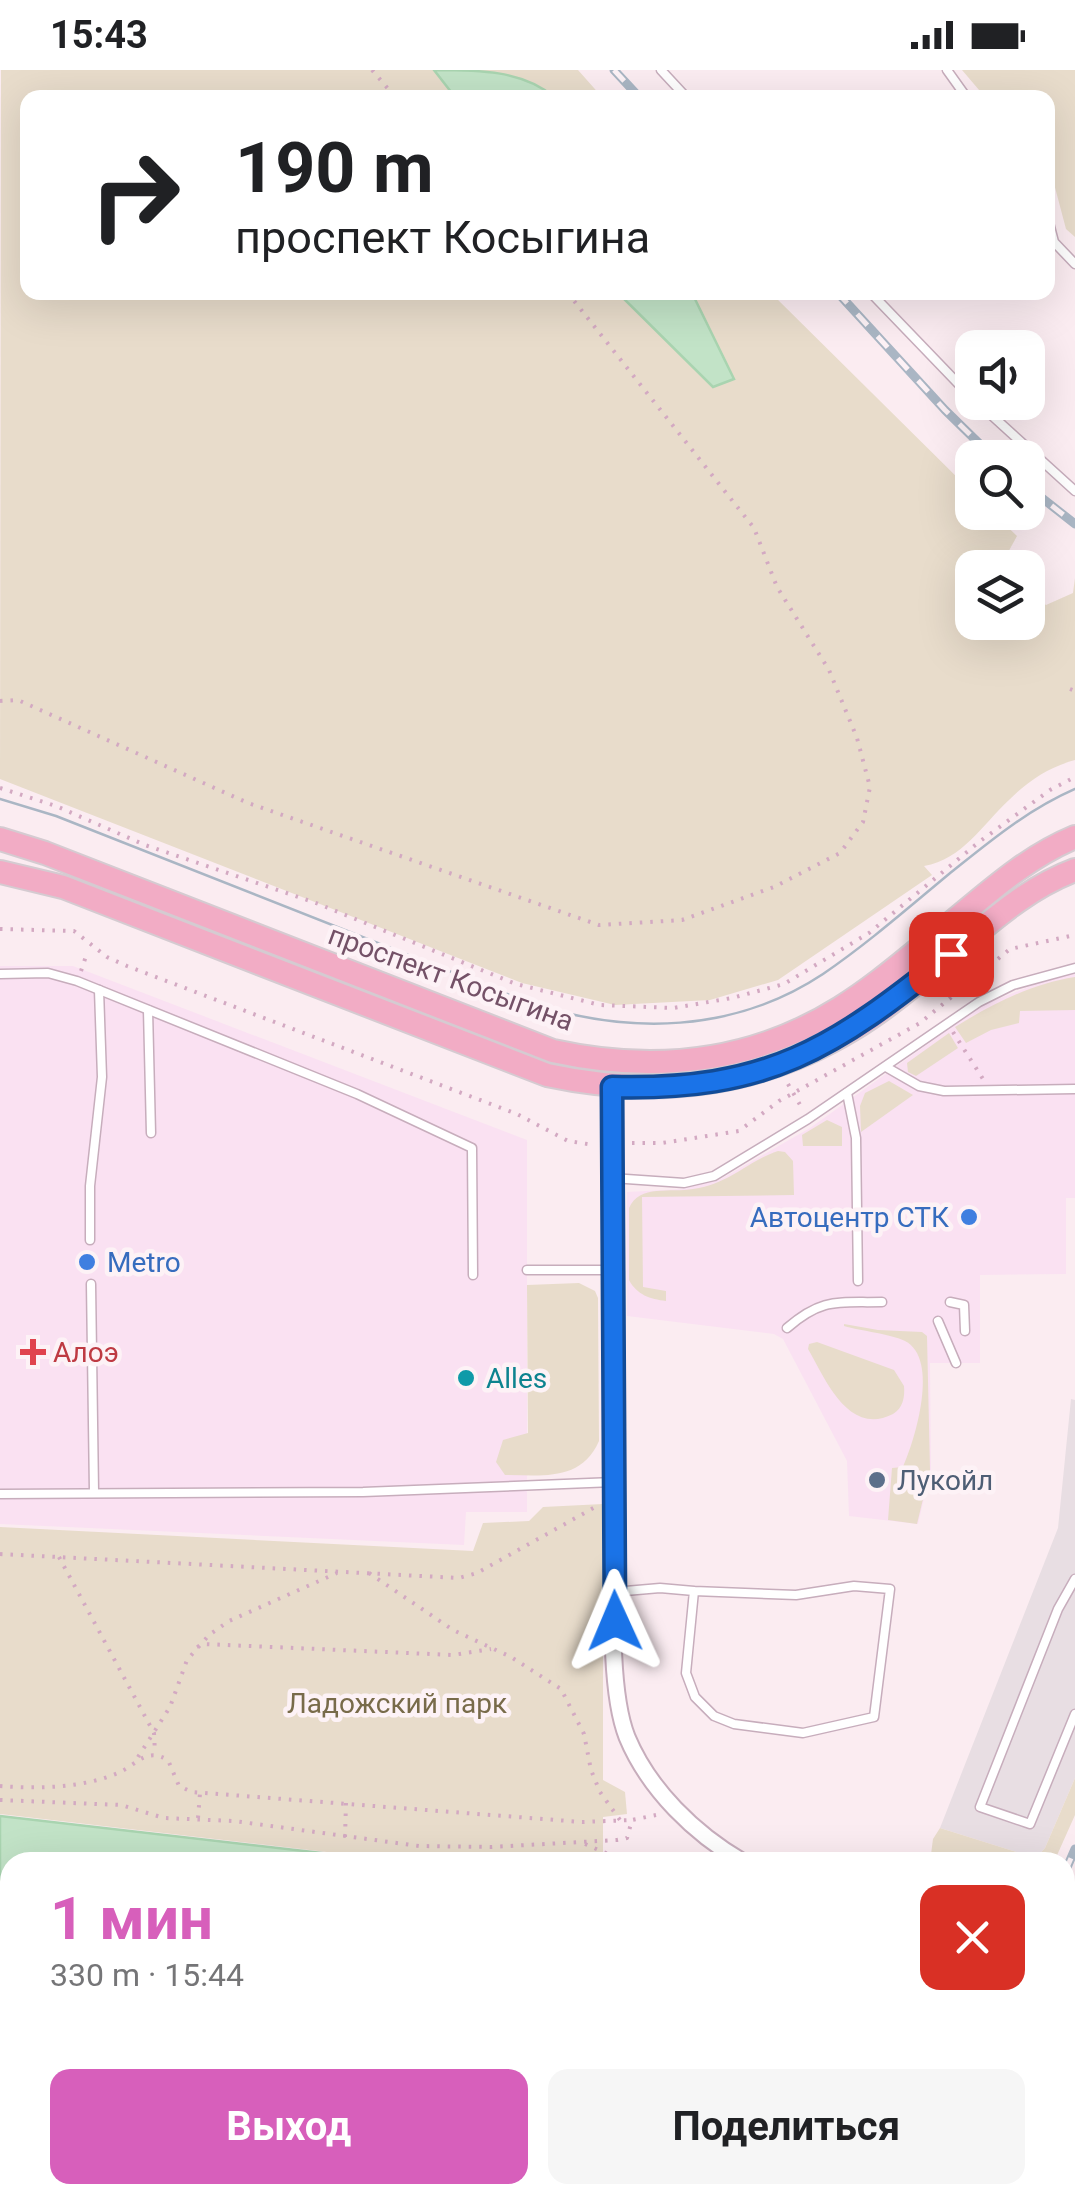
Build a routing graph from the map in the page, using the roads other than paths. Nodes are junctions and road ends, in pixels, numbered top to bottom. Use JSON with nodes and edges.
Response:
{"nodes":[{"id":1,"x":661,"y":70,"type":"edge"},
{"id":2,"x":680,"y":90,"type":"edge"},
{"id":3,"x":1055,"y":243,"type":"edge"},
{"id":4,"x":1075,"y":264,"type":"edge"},
{"id":5,"x":878,"y":300,"type":"edge"},
{"id":6,"x":955,"y":379,"type":"edge"},
{"id":7,"x":997,"y":420,"type":"edge"},
{"id":8,"x":1075,"y":491,"type":"edge"},
{"id":9,"x":1075,"y":836,"type":"edge"},
{"id":10,"x":0,"y":839,"type":"edge"},
{"id":11,"x":1075,"y":870,"type":"edge"},
{"id":12,"x":0,"y":872,"type":"edge"},
{"id":13,"x":1075,"y":968,"type":"edge"},
{"id":14,"x":0,"y":974,"type":"edge"},
{"id":15,"x":100,"y":990,"type":"junction"},
{"id":16,"x":148,"y":1010,"type":"junction"},
{"id":17,"x":886,"y":1067,"type":"junction"},
{"id":18,"x":612,"y":1087,"type":"junction"},
{"id":19,"x":1075,"y":1088,"type":"edge"},
{"id":20,"x":847,"y":1093,"type":"junction"},
{"id":21,"x":151,"y":1133,"type":"dead end"},
{"id":22,"x":612,"y":1178,"type":"junction"},
{"id":23,"x":90,"y":1240,"type":"dead end"},
{"id":24,"x":527,"y":1270,"type":"dead end"},
{"id":25,"x":613,"y":1270,"type":"junction"},
{"id":26,"x":473,"y":1276,"type":"dead end"},
{"id":27,"x":858,"y":1281,"type":"dead end"},
{"id":28,"x":91,"y":1284,"type":"dead end"},
{"id":29,"x":882,"y":1302,"type":"dead end"},
{"id":30,"x":950,"y":1302,"type":"dead end"},
{"id":31,"x":938,"y":1322,"type":"dead end"},
{"id":32,"x":786,"y":1328,"type":"dead end"},
{"id":33,"x":964,"y":1331,"type":"dead end"},
{"id":34,"x":956,"y":1363,"type":"dead end"},
{"id":35,"x":614,"y":1489,"type":"junction"},
{"id":36,"x":94,"y":1492,"type":"junction"},
{"id":37,"x":0,"y":1494,"type":"edge"},
{"id":38,"x":1075,"y":1579,"type":"edge"},
{"id":39,"x":694,"y":1590,"type":"junction"},
{"id":40,"x":614,"y":1592,"type":"junction"},
{"id":41,"x":1075,"y":1714,"type":"edge"},
{"id":42,"x":727,"y":1852,"type":"edge"}],
"edges":[{"from":1,"to":2,"type":"lane"},
{"from":3,"to":4,"type":"lane"},
{"from":5,"to":6,"type":"lane"},
{"from":7,"to":8,"type":"lane"},
{"from":9,"to":10,"type":"main road","name":"проспект Косыгина"},
{"from":11,"to":18,"type":"main road","name":"проспект Косыгина"},
{"from":12,"to":18,"type":"main road","name":"проспект Косыгина"},
{"from":13,"to":17,"type":"lane"},
{"from":14,"to":15,"type":"lane"},
{"from":15,"to":16,"type":"lane"},
{"from":15,"to":23,"type":"lane"},
{"from":16,"to":21,"type":"lane"},
{"from":16,"to":26,"type":"lane"},
{"from":17,"to":19,"type":"lane"},
{"from":17,"to":20,"type":"lane"},
{"from":18,"to":22,"type":"street"},
{"from":20,"to":22,"type":"lane"},
{"from":20,"to":27,"type":"lane"},
{"from":22,"to":25,"type":"street"},
{"from":24,"to":25,"type":"lane"},
{"from":25,"to":35,"type":"street"},
{"from":28,"to":36,"type":"lane"},
{"from":29,"to":32,"type":"lane"},
{"from":30,"to":33,"type":"lane"},
{"from":31,"to":34,"type":"lane"},
{"from":35,"to":36,"type":"lane"},
{"from":35,"to":40,"type":"street"},
{"from":36,"to":37,"type":"lane"},
{"from":38,"to":41,"type":"lane"},
{"from":39,"to":39,"type":"lane"},
{"from":39,"to":40,"type":"lane"},
{"from":40,"to":42,"type":"street"}]}
